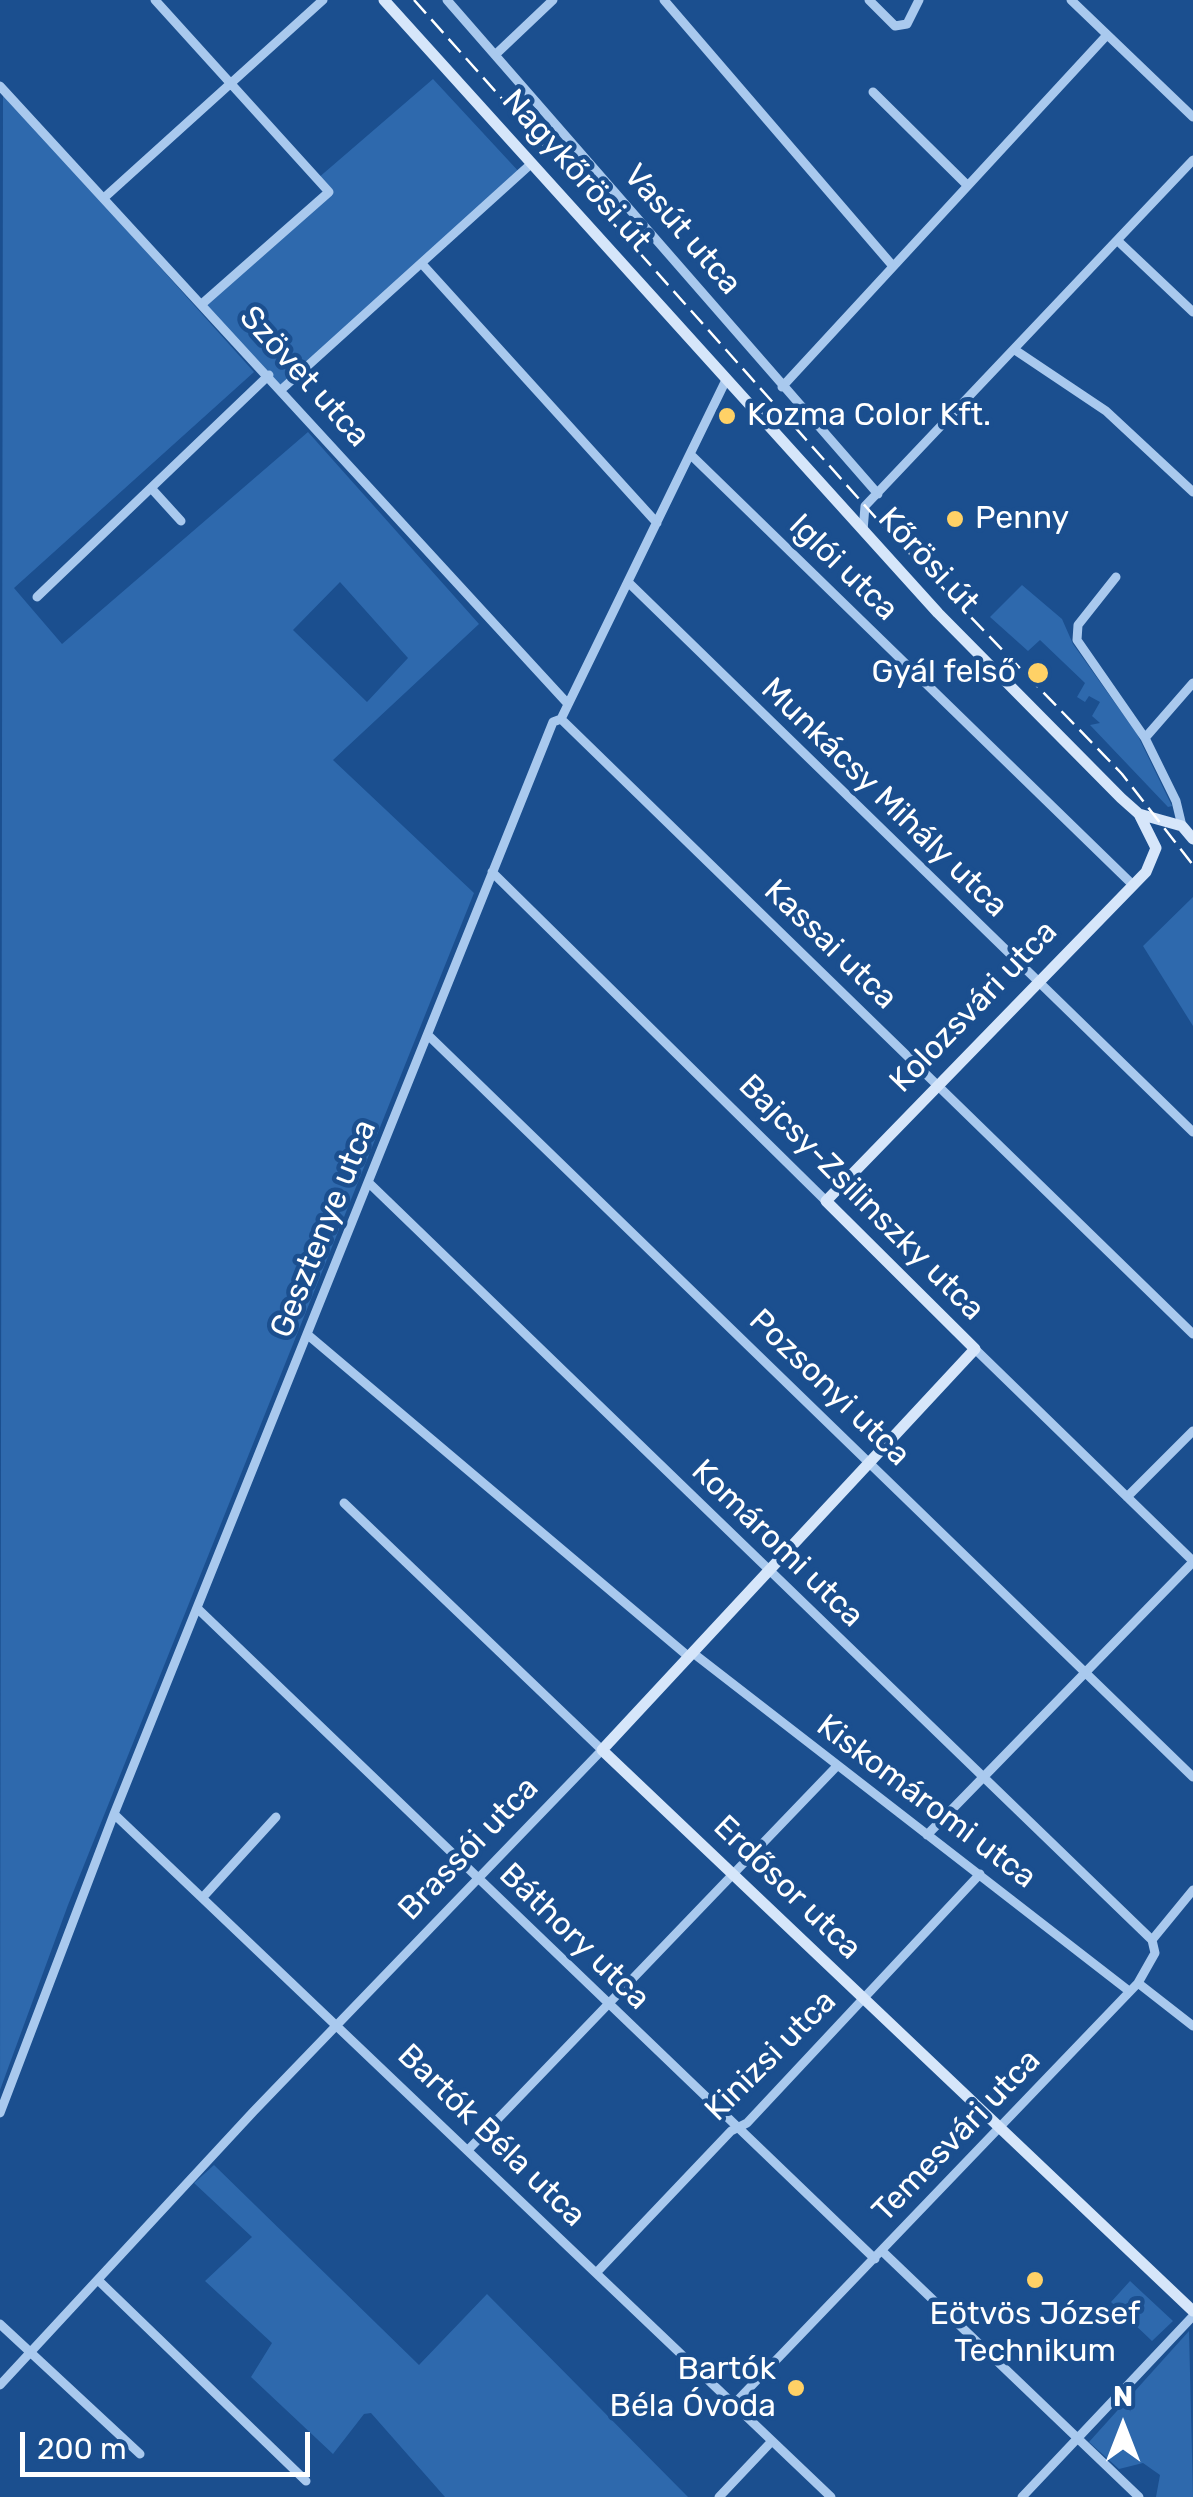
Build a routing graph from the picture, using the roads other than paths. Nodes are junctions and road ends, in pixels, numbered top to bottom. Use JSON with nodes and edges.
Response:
{"nodes":[{"id":1,"x":155,"y":0,"type":"edge"},
{"id":2,"x":323,"y":0,"type":"edge"},
{"id":3,"x":384,"y":0,"type":"edge"},
{"id":4,"x":446,"y":0,"type":"edge"},
{"id":5,"x":553,"y":0,"type":"edge"},
{"id":6,"x":664,"y":0,"type":"edge"},
{"id":7,"x":869,"y":0,"type":"edge"},
{"id":8,"x":919,"y":0,"type":"edge"},
{"id":9,"x":1071,"y":0,"type":"edge"},
{"id":10,"x":1107,"y":34,"type":"junction"},
{"id":11,"x":495,"y":55,"type":"junction"},
{"id":12,"x":229,"y":82,"type":"junction"},
{"id":13,"x":0,"y":86,"type":"edge"},
{"id":14,"x":873,"y":92,"type":"dead end"},
{"id":15,"x":1193,"y":117,"type":"edge"},
{"id":16,"x":1193,"y":160,"type":"edge"},
{"id":17,"x":532,"y":163,"type":"junction"},
{"id":18,"x":967,"y":186,"type":"junction"},
{"id":19,"x":105,"y":197,"type":"junction"},
{"id":20,"x":1118,"y":241,"type":"junction"},
{"id":21,"x":423,"y":264,"type":"junction"},
{"id":22,"x":892,"y":266,"type":"junction"},
{"id":23,"x":202,"y":303,"type":"junction"},
{"id":24,"x":1193,"y":312,"type":"edge"},
{"id":25,"x":1015,"y":350,"type":"junction"},
{"id":26,"x":269,"y":375,"type":"junction"},
{"id":27,"x":726,"y":380,"type":"junction"},
{"id":28,"x":782,"y":387,"type":"junction"},
{"id":29,"x":282,"y":389,"type":"junction"},
{"id":30,"x":690,"y":455,"type":"junction"},
{"id":31,"x":151,"y":488,"type":"junction"},
{"id":32,"x":1193,"y":492,"type":"edge"},
{"id":33,"x":878,"y":494,"type":"junction"},
{"id":34,"x":838,"y":505,"type":"junction"},
{"id":35,"x":865,"y":506,"type":"junction"},
{"id":36,"x":643,"y":508,"type":"junction"},
{"id":37,"x":664,"y":508,"type":"junction"},
{"id":38,"x":181,"y":521,"type":"dead end"},
{"id":39,"x":657,"y":523,"type":"junction"},
{"id":40,"x":863,"y":533,"type":"junction"},
{"id":41,"x":1116,"y":577,"type":"dead end"},
{"id":42,"x":628,"y":582,"type":"junction"},
{"id":43,"x":37,"y":597,"type":"dead end"},
{"id":44,"x":1193,"y":683,"type":"edge"},
{"id":45,"x":568,"y":704,"type":"junction"},
{"id":46,"x":561,"y":719,"type":"junction"},
{"id":47,"x":1145,"y":738,"type":"junction"},
{"id":48,"x":1139,"y":814,"type":"junction"},
{"id":49,"x":1176,"y":823,"type":"junction"},
{"id":50,"x":1193,"y":839,"type":"edge"},
{"id":51,"x":1156,"y":848,"type":"junction"},
{"id":52,"x":492,"y":872,"type":"junction"},
{"id":53,"x":1133,"y":885,"type":"junction"},
{"id":54,"x":1036,"y":981,"type":"junction"},
{"id":55,"x":429,"y":1036,"type":"junction"},
{"id":56,"x":938,"y":1082,"type":"junction"},
{"id":57,"x":1193,"y":1132,"type":"edge"},
{"id":58,"x":369,"y":1183,"type":"junction"},
{"id":59,"x":826,"y":1202,"type":"junction"},
{"id":60,"x":1193,"y":1334,"type":"edge"},
{"id":61,"x":308,"y":1335,"type":"junction"},
{"id":62,"x":974,"y":1349,"type":"junction"},
{"id":63,"x":1193,"y":1431,"type":"edge"},
{"id":64,"x":870,"y":1462,"type":"junction"},
{"id":65,"x":1128,"y":1497,"type":"junction"},
{"id":66,"x":344,"y":1503,"type":"dead end"},
{"id":67,"x":1193,"y":1562,"type":"edge"},
{"id":68,"x":769,"y":1572,"type":"junction"},
{"id":69,"x":196,"y":1608,"type":"junction"},
{"id":70,"x":691,"y":1655,"type":"junction"},
{"id":71,"x":1085,"y":1672,"type":"junction"},
{"id":72,"x":602,"y":1750,"type":"junction"},
{"id":73,"x":836,"y":1767,"type":"junction"},
{"id":74,"x":986,"y":1775,"type":"junction"},
{"id":75,"x":1193,"y":1777,"type":"edge"},
{"id":76,"x":114,"y":1814,"type":"junction"},
{"id":77,"x":276,"y":1817,"type":"dead end"},
{"id":78,"x":928,"y":1834,"type":"junction"},
{"id":79,"x":980,"y":1874,"type":"junction"},
{"id":80,"x":735,"y":1875,"type":"junction"},
{"id":81,"x":478,"y":1880,"type":"junction"},
{"id":82,"x":1193,"y":1890,"type":"edge"},
{"id":83,"x":204,"y":1896,"type":"junction"},
{"id":84,"x":1152,"y":1940,"type":"junction"},
{"id":85,"x":1138,"y":1982,"type":"junction"},
{"id":86,"x":1129,"y":1991,"type":"junction"},
{"id":87,"x":862,"y":1999,"type":"junction"},
{"id":88,"x":609,"y":2005,"type":"junction"},
{"id":89,"x":338,"y":2025,"type":"junction"},
{"id":90,"x":1193,"y":2026,"type":"edge"},
{"id":91,"x":0,"y":2114,"type":"edge"},
{"id":92,"x":737,"y":2128,"type":"junction"},
{"id":93,"x":1000,"y":2128,"type":"junction"},
{"id":94,"x":469,"y":2149,"type":"junction"},
{"id":95,"x":878,"y":2254,"type":"junction"},
{"id":96,"x":597,"y":2272,"type":"junction"},
{"id":97,"x":98,"y":2281,"type":"junction"},
{"id":98,"x":1193,"y":2314,"type":"edge"},
{"id":99,"x":0,"y":2324,"type":"edge"},
{"id":100,"x":30,"y":2353,"type":"junction"},
{"id":101,"x":0,"y":2385,"type":"edge"},
{"id":102,"x":733,"y":2405,"type":"junction"},
{"id":103,"x":1078,"y":2439,"type":"junction"},
{"id":104,"x":772,"y":2441,"type":"junction"},
{"id":105,"x":140,"y":2454,"type":"dead end"},
{"id":106,"x":306,"y":2481,"type":"dead end"},
{"id":107,"x":719,"y":2497,"type":"edge"},
{"id":108,"x":831,"y":2497,"type":"edge"},
{"id":109,"x":1022,"y":2497,"type":"edge"},
{"id":110,"x":1139,"y":2497,"type":"edge"}],
"edges":[{"from":1,"to":12,"type":"street"},
{"from":2,"to":12,"type":"street"},
{"from":3,"to":17,"type":"street","name":"Nagykőrösi út"},
{"from":4,"to":11,"type":"street","name":"Vasút utca"},
{"from":5,"to":11,"type":"street"},
{"from":6,"to":22,"type":"street"},
{"from":7,"to":8,"type":"street"},
{"from":9,"to":10,"type":"street"},
{"from":10,"to":15,"type":"street"},
{"from":10,"to":18,"type":"street"},
{"from":11,"to":28,"type":"street","name":"Vasút utca"},
{"from":12,"to":19,"type":"street"},
{"from":12,"to":23,"type":"street"},
{"from":13,"to":19,"type":"street","name":"Szövet utca"},
{"from":14,"to":18,"type":"street"},
{"from":16,"to":20,"type":"street"},
{"from":17,"to":21,"type":"street"},
{"from":17,"to":27,"type":"street","name":"Nagykőrösi út"},
{"from":18,"to":22,"type":"street"},
{"from":19,"to":23,"type":"street","name":"Szövet utca"},
{"from":20,"to":24,"type":"street"},
{"from":20,"to":25,"type":"street"},
{"from":21,"to":29,"type":"street"},
{"from":21,"to":36,"type":"street"},
{"from":22,"to":28,"type":"street"},
{"from":23,"to":26,"type":"street","name":"Szövet utca"},
{"from":25,"to":32,"type":"street"},
{"from":25,"to":33,"type":"street"},
{"from":26,"to":29,"type":"street","name":"Szövet utca"},
{"from":26,"to":31,"type":"street"},
{"from":27,"to":30,"type":"street","name":"Gesztenye utca"},
{"from":27,"to":34,"type":"street","name":"Kőrösi út"},
{"from":28,"to":33,"type":"street","name":"Vasút utca"},
{"from":29,"to":45,"type":"street","name":"Szövet utca"},
{"from":30,"to":37,"type":"street","name":"Gesztenye utca"},
{"from":30,"to":53,"type":"street","name":"Iglói utca"},
{"from":31,"to":38,"type":"street"},
{"from":31,"to":43,"type":"street"},
{"from":33,"to":35,"type":"street"},
{"from":34,"to":35,"type":"street"},
{"from":34,"to":40,"type":"street","name":"Kőrösi út"},
{"from":35,"to":40,"type":"street"},
{"from":36,"to":37,"type":"street"},
{"from":36,"to":39,"type":"street"},
{"from":37,"to":39,"type":"street","name":"Gesztenye utca"},
{"from":39,"to":42,"type":"street","name":"Gesztenye utca"},
{"from":40,"to":48,"type":"street","name":"Kőrösi út"},
{"from":41,"to":47,"type":"street"},
{"from":42,"to":45,"type":"street","name":"Gesztenye utca"},
{"from":42,"to":54,"type":"street","name":"Munkácsy Mihály utca"},
{"from":44,"to":47,"type":"street"},
{"from":45,"to":46,"type":"street","name":"Gesztenye utca"},
{"from":46,"to":52,"type":"street","name":"Gesztenye utca"},
{"from":46,"to":56,"type":"street","name":"Kassai utca"},
{"from":47,"to":49,"type":"street"},
{"from":48,"to":49,"type":"street"},
{"from":48,"to":51,"type":"street"},
{"from":49,"to":50,"type":"street"},
{"from":49,"to":51,"type":"street","name":"Kolozsvári utca"},
{"from":51,"to":53,"type":"street","name":"Kolozsvári utca"},
{"from":52,"to":55,"type":"street","name":"Gesztenye utca"},
{"from":52,"to":59,"type":"street","name":"Bajcsy-Zsilinszky utca"},
{"from":53,"to":54,"type":"street","name":"Kolozsvári utca"},
{"from":54,"to":56,"type":"street","name":"Kolozsvári utca"},
{"from":54,"to":57,"type":"street","name":"Munkácsy Mihály utca"},
{"from":55,"to":58,"type":"street","name":"Gesztenye utca"},
{"from":55,"to":64,"type":"street","name":"Pozsonyi utca"},
{"from":56,"to":59,"type":"street","name":"Kolozsvári utca"},
{"from":56,"to":60,"type":"street","name":"Kassai utca"},
{"from":58,"to":61,"type":"street","name":"Gesztenye utca"},
{"from":58,"to":68,"type":"street","name":"Komáromi utca"},
{"from":59,"to":62,"type":"street","name":"Bajcsy-Zsilinszky utca"},
{"from":61,"to":69,"type":"street","name":"Gesztenye utca"},
{"from":61,"to":70,"type":"street","name":"Kiskomáromi utca"},
{"from":62,"to":64,"type":"street","name":"Brassói utca"},
{"from":62,"to":65,"type":"street","name":"Bajcsy-Zsilinszky utca"},
{"from":63,"to":65,"type":"street"},
{"from":64,"to":68,"type":"street","name":"Brassói utca"},
{"from":64,"to":71,"type":"street","name":"Pozsonyi utca"},
{"from":65,"to":67,"type":"street","name":"Bajcsy-Zsilinszky utca"},
{"from":66,"to":72,"type":"street","name":"Erdősor utca"},
{"from":67,"to":71,"type":"street"},
{"from":68,"to":70,"type":"street","name":"Brassói utca"},
{"from":68,"to":74,"type":"street","name":"Komáromi utca"},
{"from":69,"to":76,"type":"street","name":"Gesztenye utca"},
{"from":69,"to":81,"type":"street","name":"Báthory utca"},
{"from":70,"to":72,"type":"street","name":"Brassói utca"},
{"from":70,"to":73,"type":"street","name":"Kiskomáromi utca"},
{"from":71,"to":74,"type":"street"},
{"from":71,"to":75,"type":"street","name":"Pozsonyi utca"},
{"from":72,"to":80,"type":"street","name":"Erdősor utca"},
{"from":72,"to":81,"type":"street","name":"Brassói utca"},
{"from":73,"to":78,"type":"street","name":"Kiskomáromi utca"},
{"from":73,"to":80,"type":"street"},
{"from":74,"to":78,"type":"street"},
{"from":74,"to":84,"type":"street","name":"Komáromi utca"},
{"from":76,"to":83,"type":"street","name":"Bartók Béla utca"},
{"from":76,"to":91,"type":"street","name":"Gesztenye utca"},
{"from":77,"to":83,"type":"street"},
{"from":78,"to":79,"type":"street","name":"Kiskomáromi utca"},
{"from":79,"to":86,"type":"street","name":"Kiskomáromi utca"},
{"from":79,"to":87,"type":"street","name":"Kinizsi utca"},
{"from":80,"to":87,"type":"street","name":"Erdősor utca"},
{"from":80,"to":88,"type":"street"},
{"from":81,"to":88,"type":"street","name":"Báthory utca"},
{"from":81,"to":89,"type":"street","name":"Brassói utca"},
{"from":82,"to":84,"type":"street","name":"Temesvári utca"},
{"from":83,"to":89,"type":"street","name":"Bartók Béla utca"},
{"from":84,"to":85,"type":"street","name":"Temesvári utca"},
{"from":85,"to":86,"type":"street","name":"Temesvári utca"},
{"from":85,"to":90,"type":"street"},
{"from":86,"to":93,"type":"street","name":"Temesvári utca"},
{"from":87,"to":92,"type":"street","name":"Kinizsi utca"},
{"from":87,"to":93,"type":"street","name":"Erdősor utca"},
{"from":88,"to":92,"type":"street","name":"Báthory utca"},
{"from":88,"to":94,"type":"street"},
{"from":89,"to":94,"type":"street","name":"Bartók Béla utca"},
{"from":89,"to":97,"type":"street","name":"Brassói utca"},
{"from":92,"to":95,"type":"street","name":"Báthory utca"},
{"from":92,"to":96,"type":"street","name":"Kinizsi utca"},
{"from":93,"to":95,"type":"street","name":"Temesvári utca"},
{"from":93,"to":98,"type":"street","name":"Erdősor utca"},
{"from":94,"to":96,"type":"street","name":"Bartók Béla utca"},
{"from":95,"to":102,"type":"street","name":"Temesvári utca"},
{"from":95,"to":103,"type":"street","name":"Báthory utca"},
{"from":96,"to":102,"type":"street","name":"Bartók Béla utca"},
{"from":97,"to":100,"type":"street","name":"Brassói utca"},
{"from":97,"to":106,"type":"street"},
{"from":98,"to":103,"type":"street"},
{"from":99,"to":100,"type":"street"},
{"from":100,"to":101,"type":"street","name":"Brassói utca"},
{"from":100,"to":105,"type":"street"},
{"from":102,"to":104,"type":"street","name":"Bartók Béla utca"},
{"from":103,"to":109,"type":"street"},
{"from":103,"to":110,"type":"street","name":"Báthory utca"},
{"from":104,"to":107,"type":"street"},
{"from":104,"to":108,"type":"street","name":"Bartók Béla utca"}]}
